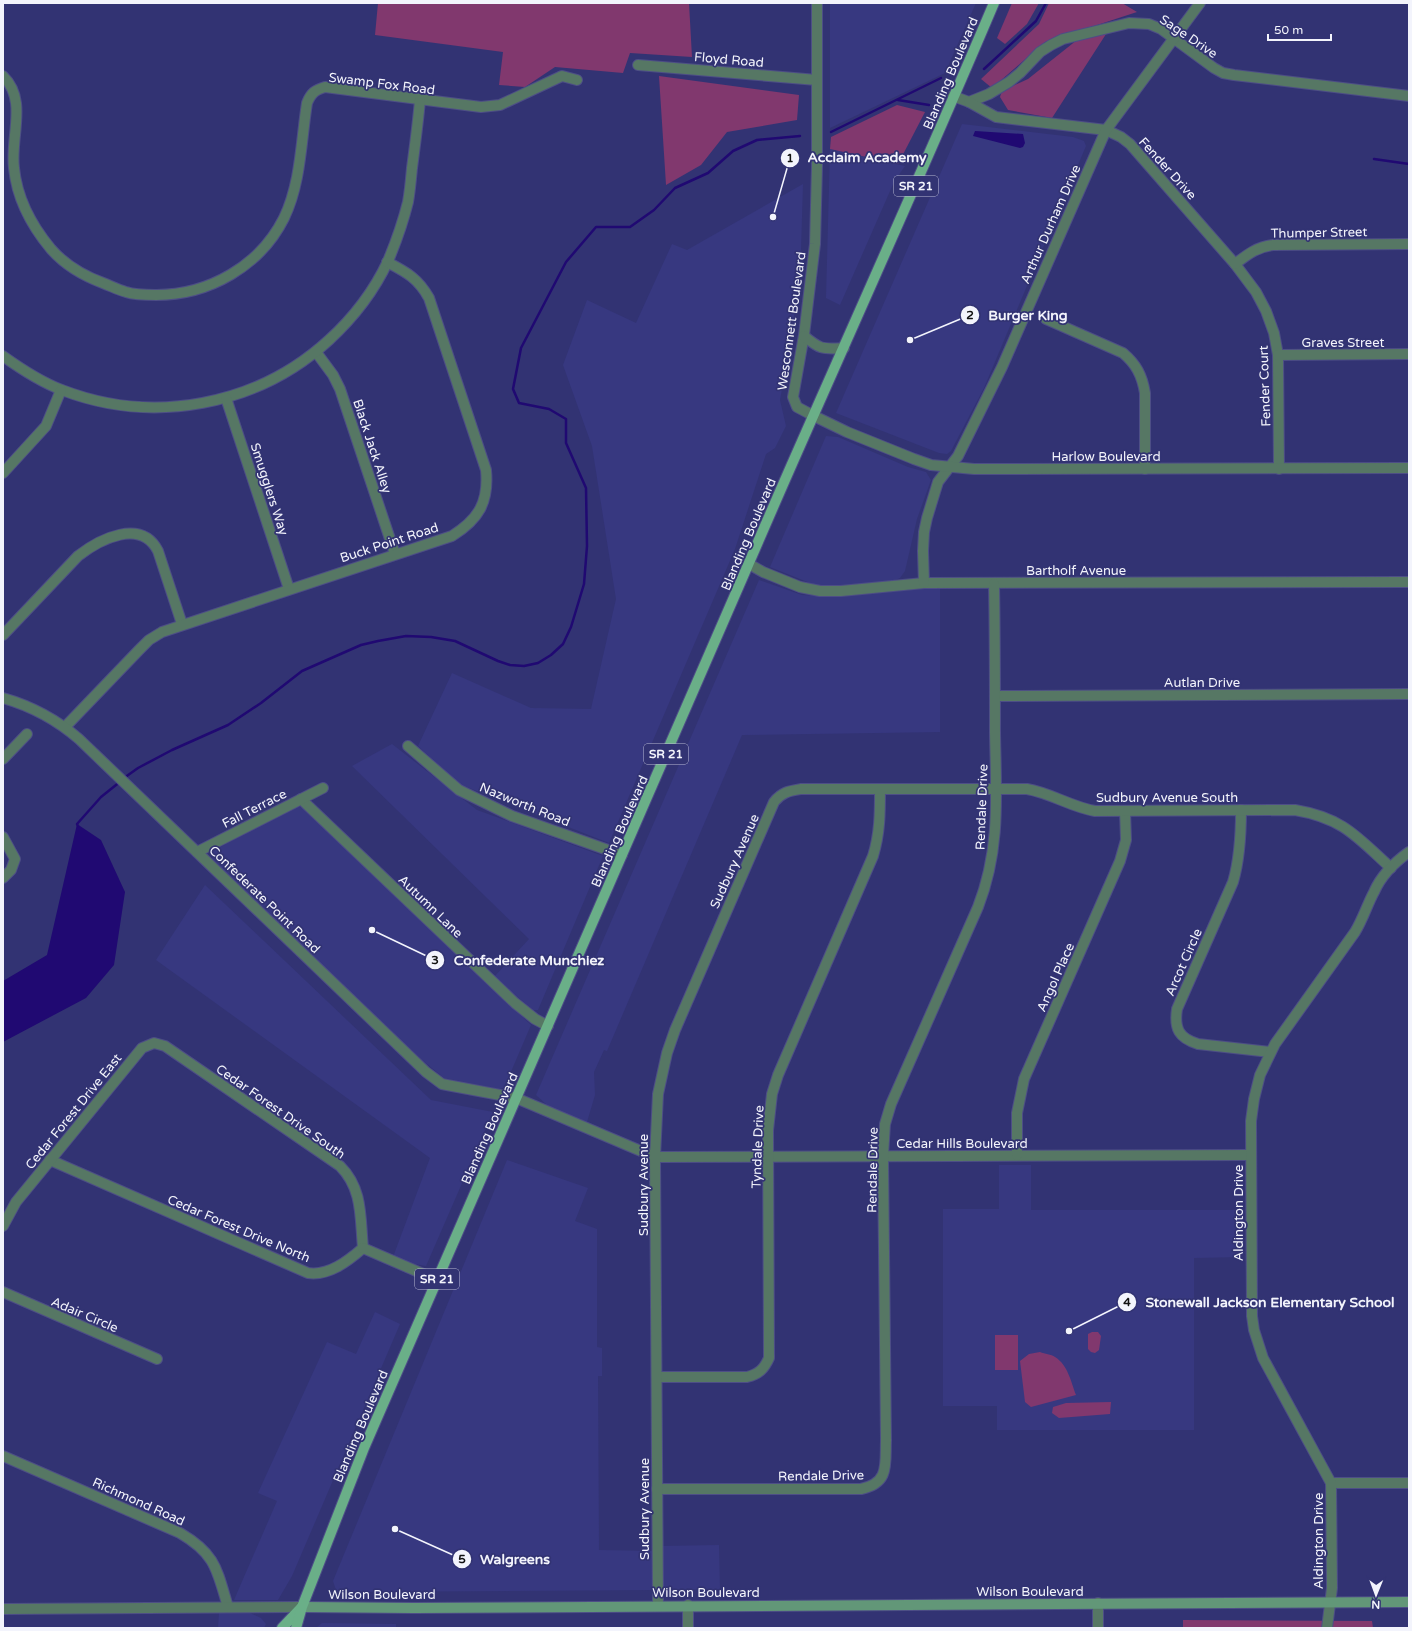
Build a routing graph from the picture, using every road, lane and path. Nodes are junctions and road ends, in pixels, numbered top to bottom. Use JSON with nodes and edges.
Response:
{"nodes":[{"id":1,"x":817,"y":3,"type":"edge"},
{"id":2,"x":994,"y":3,"type":"edge"},
{"id":3,"x":1200,"y":3,"type":"edge"},
{"id":4,"x":1174,"y":39,"type":"junction"},
{"id":5,"x":638,"y":65,"type":"dead end"},
{"id":6,"x":3,"y":76,"type":"edge"},
{"id":7,"x":577,"y":80,"type":"dead end"},
{"id":8,"x":816,"y":80,"type":"junction"},
{"id":9,"x":953,"y":96,"type":"junction"},
{"id":10,"x":1409,"y":96,"type":"edge"},
{"id":11,"x":420,"y":100,"type":"junction"},
{"id":12,"x":969,"y":102,"type":"junction"},
{"id":13,"x":1106,"y":130,"type":"junction"},
{"id":14,"x":1409,"y":244,"type":"edge"},
{"id":15,"x":387,"y":262,"type":"junction"},
{"id":16,"x":1235,"y":264,"type":"junction"},
{"id":17,"x":1046,"y":319,"type":"dead end"},
{"id":18,"x":804,"y":336,"type":"junction"},
{"id":19,"x":844,"y":348,"type":"junction"},
{"id":20,"x":316,"y":352,"type":"junction"},
{"id":21,"x":1409,"y":354,"type":"edge"},
{"id":22,"x":1278,"y":355,"type":"junction"},
{"id":23,"x":3,"y":356,"type":"edge"},
{"id":24,"x":61,"y":390,"type":"junction"},
{"id":25,"x":226,"y":398,"type":"junction"},
{"id":26,"x":814,"y":416,"type":"junction"},
{"id":27,"x":949,"y":467,"type":"junction"},
{"id":28,"x":1409,"y":468,"type":"edge"},
{"id":29,"x":1145,"y":469,"type":"junction"},
{"id":30,"x":1279,"y":469,"type":"junction"},
{"id":31,"x":3,"y":473,"type":"edge"},
{"id":32,"x":395,"y":554,"type":"junction"},
{"id":33,"x":749,"y":564,"type":"junction"},
{"id":34,"x":1409,"y":582,"type":"edge"},
{"id":35,"x":924,"y":583,"type":"junction"},
{"id":36,"x":994,"y":584,"type":"junction"},
{"id":37,"x":289,"y":588,"type":"junction"},
{"id":38,"x":182,"y":624,"type":"junction"},
{"id":39,"x":3,"y":635,"type":"edge"},
{"id":40,"x":1409,"y":694,"type":"edge"},
{"id":41,"x":995,"y":696,"type":"junction"},
{"id":42,"x":3,"y":698,"type":"edge"},
{"id":43,"x":65,"y":727,"type":"junction"},
{"id":44,"x":27,"y":734,"type":"dead end"},
{"id":45,"x":408,"y":746,"type":"dead end"},
{"id":46,"x":3,"y":759,"type":"edge"},
{"id":47,"x":323,"y":788,"type":"dead end"},
{"id":48,"x":996,"y":788,"type":"junction"},
{"id":49,"x":880,"y":789,"type":"junction"},
{"id":50,"x":784,"y":792,"type":"joint"},
{"id":51,"x":301,"y":799,"type":"junction"},
{"id":52,"x":1241,"y":810,"type":"junction"},
{"id":53,"x":1125,"y":811,"type":"junction"},
{"id":54,"x":3,"y":838,"type":"edge"},
{"id":55,"x":197,"y":852,"type":"junction"},
{"id":56,"x":1409,"y":852,"type":"edge"},
{"id":57,"x":622,"y":855,"type":"junction"},
{"id":58,"x":1391,"y":868,"type":"junction"},
{"id":59,"x":3,"y":878,"type":"edge"},
{"id":60,"x":548,"y":1026,"type":"junction"},
{"id":61,"x":154,"y":1043,"type":"joint"},
{"id":62,"x":1270,"y":1052,"type":"junction"},
{"id":63,"x":516,"y":1098,"type":"junction"},
{"id":64,"x":1251,"y":1155,"type":"junction"},
{"id":65,"x":883,"y":1156,"type":"junction"},
{"id":66,"x":1017,"y":1156,"type":"junction"},
{"id":67,"x":655,"y":1157,"type":"junction"},
{"id":68,"x":768,"y":1157,"type":"junction"},
{"id":69,"x":50,"y":1160,"type":"junction"},
{"id":70,"x":3,"y":1226,"type":"edge"},
{"id":71,"x":363,"y":1248,"type":"junction"},
{"id":72,"x":437,"y":1280,"type":"junction"},
{"id":73,"x":3,"y":1292,"type":"edge"},
{"id":74,"x":157,"y":1359,"type":"dead end"},
{"id":75,"x":657,"y":1377,"type":"junction"},
{"id":76,"x":3,"y":1456,"type":"edge"},
{"id":77,"x":1409,"y":1482,"type":"edge"},
{"id":78,"x":1331,"y":1483,"type":"junction"},
{"id":79,"x":657,"y":1489,"type":"junction"},
{"id":80,"x":1330,"y":1602,"type":"junction"},
{"id":81,"x":1409,"y":1602,"type":"edge"},
{"id":82,"x":1098,"y":1603,"type":"junction"},
{"id":83,"x":658,"y":1605,"type":"junction"},
{"id":84,"x":688,"y":1605,"type":"junction"},
{"id":85,"x":228,"y":1607,"type":"junction"},
{"id":86,"x":302,"y":1607,"type":"junction"},
{"id":87,"x":3,"y":1609,"type":"edge"},
{"id":88,"x":282,"y":1628,"type":"edge"},
{"id":89,"x":296,"y":1628,"type":"edge"},
{"id":90,"x":688,"y":1628,"type":"edge"},
{"id":91,"x":1098,"y":1628,"type":"edge"},
{"id":92,"x":1327,"y":1628,"type":"edge"}],
"edges":[{"from":1,"to":8,"type":"street","name":"Wesconnett Boulevard"},
{"from":2,"to":9,"type":"main road","name":"Blanding Boulevard","number":"SR 21"},
{"from":3,"to":4,"type":"street","name":"Arthur Durham Drive"},
{"from":4,"to":10,"type":"street","name":"Sage Drive"},
{"from":4,"to":12,"type":"street","name":"Sage Drive"},
{"from":4,"to":13,"type":"street","name":"Arthur Durham Drive"},
{"from":5,"to":8,"type":"street","name":"Floyd Road"},
{"from":6,"to":11,"type":"street","name":"Swamp Fox Road"},
{"from":7,"to":11,"type":"street","name":"Swamp Fox Road"},
{"from":8,"to":18,"type":"street","name":"Wesconnett Boulevard"},
{"from":9,"to":12,"type":"street"},
{"from":9,"to":19,"type":"main road","name":"Blanding Boulevard","number":"SR 21"},
{"from":11,"to":15,"type":"street"},
{"from":12,"to":13,"type":"street","name":"Fender Drive"},
{"from":13,"to":16,"type":"street","name":"Fender Drive"},
{"from":13,"to":27,"type":"street","name":"Arthur Durham Drive"},
{"from":14,"to":16,"type":"street","name":"Thumper Street"},
{"from":15,"to":20,"type":"street"},
{"from":15,"to":32,"type":"street","name":"Buck Point Road"},
{"from":16,"to":22,"type":"street","name":"Fender Court"},
{"from":17,"to":29,"type":"street"},
{"from":18,"to":19,"type":"street"},
{"from":18,"to":26,"type":"street","name":"Wesconnett Boulevard"},
{"from":19,"to":26,"type":"main road","name":"Blanding Boulevard","number":"SR 21"},
{"from":20,"to":25,"type":"street"},
{"from":20,"to":32,"type":"street","name":"Black Jack Alley"},
{"from":21,"to":22,"type":"street","name":"Graves Street"},
{"from":22,"to":30,"type":"street","name":"Fender Court"},
{"from":23,"to":24,"type":"street"},
{"from":24,"to":25,"type":"street"},
{"from":24,"to":31,"type":"street"},
{"from":25,"to":37,"type":"street","name":"Smugglers Way"},
{"from":26,"to":27,"type":"street","name":"Harlow Boulevard"},
{"from":26,"to":33,"type":"main road","name":"Blanding Boulevard","number":"SR 21"},
{"from":27,"to":29,"type":"street","name":"Harlow Boulevard"},
{"from":27,"to":35,"type":"street","name":"Arthur Durham Drive"},
{"from":28,"to":30,"type":"street","name":"Harlow Boulevard"},
{"from":29,"to":30,"type":"street","name":"Harlow Boulevard"},
{"from":32,"to":37,"type":"street","name":"Buck Point Road"},
{"from":33,"to":35,"type":"street","name":"Bartholf Avenue"},
{"from":33,"to":57,"type":"main road","name":"Blanding Boulevard","number":"SR 21"},
{"from":34,"to":36,"type":"street","name":"Bartholf Avenue"},
{"from":35,"to":36,"type":"street","name":"Bartholf Avenue"},
{"from":36,"to":41,"type":"street","name":"Rendale Drive"},
{"from":37,"to":38,"type":"street","name":"Buck Point Road"},
{"from":38,"to":39,"type":"street"},
{"from":38,"to":43,"type":"street","name":"Buck Point Road"},
{"from":40,"to":41,"type":"street","name":"Autlan Drive"},
{"from":41,"to":48,"type":"street","name":"Rendale Drive"},
{"from":42,"to":43,"type":"street","name":"Confederate Point Road"},
{"from":43,"to":55,"type":"street","name":"Confederate Point Road"},
{"from":44,"to":46,"type":"street"},
{"from":45,"to":57,"type":"street","name":"Nazworth Road"},
{"from":47,"to":51,"type":"street","name":"Fall Terrace"},
{"from":48,"to":49,"type":"street","name":"Sudbury Avenue South"},
{"from":48,"to":53,"type":"street","name":"Sudbury Avenue South"},
{"from":48,"to":65,"type":"street","name":"Rendale Drive"},
{"from":49,"to":50,"type":"street","name":"Sudbury Avenue South"},
{"from":49,"to":68,"type":"street","name":"Tyndale Drive"},
{"from":50,"to":67,"type":"street","name":"Sudbury Avenue"},
{"from":51,"to":55,"type":"street","name":"Fall Terrace"},
{"from":51,"to":60,"type":"street","name":"Autumn Lane"},
{"from":52,"to":53,"type":"street","name":"Sudbury Avenue South"},
{"from":52,"to":58,"type":"street","name":"Sudbury Avenue South"},
{"from":52,"to":62,"type":"street","name":"Arcot Circle"},
{"from":53,"to":66,"type":"street","name":"Angol Place"},
{"from":54,"to":59,"type":"street"},
{"from":55,"to":63,"type":"street","name":"Confederate Point Road"},
{"from":56,"to":58,"type":"street","name":"Aldington Drive"},
{"from":57,"to":60,"type":"main road","name":"Blanding Boulevard","number":"SR 21"},
{"from":58,"to":62,"type":"street","name":"Aldington Drive"},
{"from":60,"to":63,"type":"main road","name":"Blanding Boulevard","number":"SR 21"},
{"from":61,"to":69,"type":"street","name":"Cedar Forest Drive East"},
{"from":61,"to":71,"type":"street","name":"Cedar Forest Drive South"},
{"from":62,"to":64,"type":"street","name":"Aldington Drive"},
{"from":63,"to":67,"type":"street","name":"Cedar Hills Boulevard"},
{"from":63,"to":72,"type":"main road","name":"Blanding Boulevard","number":"SR 21"},
{"from":64,"to":66,"type":"street","name":"Cedar Hills Boulevard"},
{"from":64,"to":78,"type":"street","name":"Aldington Drive"},
{"from":65,"to":66,"type":"street","name":"Cedar Hills Boulevard"},
{"from":65,"to":68,"type":"street","name":"Cedar Hills Boulevard"},
{"from":65,"to":79,"type":"street","name":"Rendale Drive"},
{"from":67,"to":68,"type":"street","name":"Cedar Hills Boulevard"},
{"from":67,"to":75,"type":"street","name":"Sudbury Avenue"},
{"from":68,"to":75,"type":"street","name":"Tyndale Drive"},
{"from":69,"to":70,"type":"street","name":"Cedar Forest Drive East"},
{"from":69,"to":71,"type":"street","name":"Cedar Forest Drive North"},
{"from":71,"to":72,"type":"street"},
{"from":72,"to":86,"type":"main road","name":"Blanding Boulevard","number":"SR 21"},
{"from":73,"to":74,"type":"street","name":"Adair Circle"},
{"from":75,"to":79,"type":"street","name":"Sudbury Avenue"},
{"from":76,"to":85,"type":"street","name":"Richmond Road"},
{"from":77,"to":78,"type":"street"},
{"from":78,"to":80,"type":"street","name":"Aldington Drive"},
{"from":79,"to":83,"type":"street","name":"Sudbury Avenue"},
{"from":80,"to":81,"type":"main road","name":"Wilson Boulevard"},
{"from":80,"to":82,"type":"main road","name":"Wilson Boulevard"},
{"from":80,"to":92,"type":"street","name":"Aldington Drive"},
{"from":82,"to":84,"type":"main road","name":"Wilson Boulevard"},
{"from":82,"to":91,"type":"street"},
{"from":83,"to":84,"type":"main road","name":"Wilson Boulevard"},
{"from":83,"to":86,"type":"main road","name":"Wilson Boulevard"},
{"from":84,"to":90,"type":"street"},
{"from":85,"to":86,"type":"street","name":"Wilson Boulevard"},
{"from":85,"to":87,"type":"street","name":"Wilson Boulevard"},
{"from":86,"to":88,"type":"main road","name":"Blanding Boulevard","number":"SR 21"},
{"from":86,"to":89,"type":"main road","name":"Blanding Boulevard","number":"SR 21"}]}
